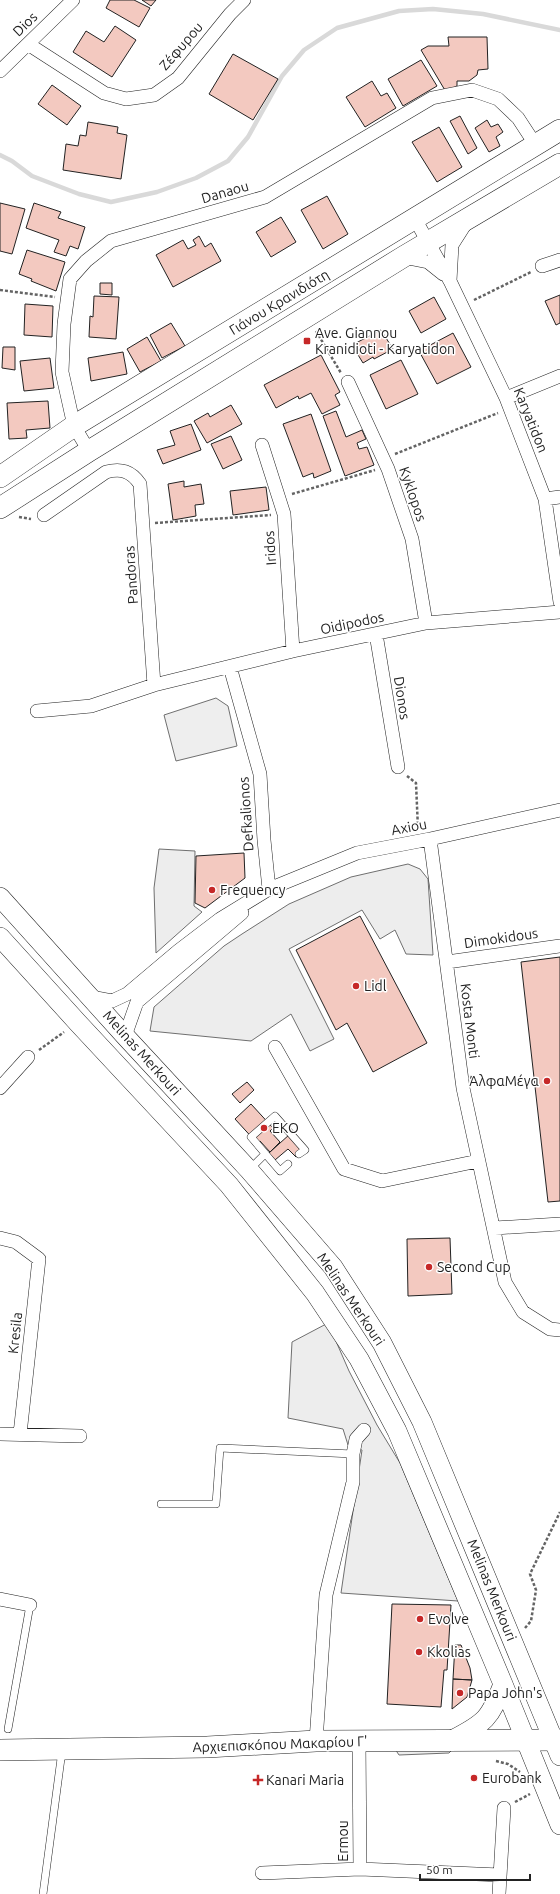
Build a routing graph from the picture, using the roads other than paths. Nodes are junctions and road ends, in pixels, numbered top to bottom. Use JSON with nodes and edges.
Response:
{"nodes":[{"id":1,"x":73,"y":0,"type":"edge"},
{"id":2,"x":244,"y":0,"type":"edge"},
{"id":3,"x":28,"y":44,"type":"junction"},
{"id":4,"x":0,"y":71,"type":"edge"},
{"id":5,"x":560,"y":130,"type":"edge"},
{"id":6,"x":535,"y":144,"type":"junction"},
{"id":7,"x":560,"y":164,"type":"edge"},
{"id":8,"x":415,"y":219,"type":"junction"},
{"id":9,"x":469,"y":219,"type":"junction"},
{"id":10,"x":429,"y":242,"type":"junction"},
{"id":11,"x":403,"y":257,"type":"junction"},
{"id":12,"x":560,"y":260,"type":"edge"},
{"id":13,"x":542,"y":266,"type":"road end"},
{"id":14,"x":450,"y":281,"type":"junction"},
{"id":15,"x":560,"y":376,"type":"edge"},
{"id":16,"x":348,"y":382,"type":"road end"},
{"id":17,"x":508,"y":403,"type":"junction"},
{"id":18,"x":74,"y":426,"type":"junction"},
{"id":19,"x":262,"y":445,"type":"dead end"},
{"id":20,"x":89,"y":451,"type":"junction"},
{"id":21,"x":0,"y":477,"type":"edge"},
{"id":22,"x":560,"y":497,"type":"edge"},
{"id":23,"x":545,"y":500,"type":"junction"},
{"id":24,"x":0,"y":508,"type":"edge"},
{"id":25,"x":44,"y":515,"type":"dead end"},
{"id":26,"x":560,"y":602,"type":"edge"},
{"id":27,"x":560,"y":612,"type":"edge"},
{"id":28,"x":426,"y":623,"type":"junction"},
{"id":29,"x":376,"y":634,"type":"junction"},
{"id":30,"x":293,"y":651,"type":"junction"},
{"id":31,"x":230,"y":667,"type":"junction"},
{"id":32,"x":154,"y":684,"type":"junction"},
{"id":33,"x":37,"y":711,"type":"dead end"},
{"id":34,"x":398,"y":767,"type":"road end"},
{"id":35,"x":560,"y":810,"type":"edge"},
{"id":36,"x":424,"y":840,"type":"junction"},
{"id":37,"x":269,"y":889,"type":"junction"},
{"id":38,"x":0,"y":897,"type":"edge"},
{"id":39,"x":0,"y":937,"type":"edge"},
{"id":40,"x":560,"y":946,"type":"edge"},
{"id":41,"x":447,"y":962,"type":"junction"},
{"id":42,"x":91,"y":997,"type":"junction"},
{"id":43,"x":125,"y":1036,"type":"junction"},
{"id":44,"x":275,"y":1047,"type":"dead end"},
{"id":45,"x":28,"y":1057,"type":"road end"},
{"id":46,"x":0,"y":1088,"type":"edge"},
{"id":47,"x":265,"y":1154,"type":"junction"},
{"id":48,"x":299,"y":1154,"type":"dead end"},
{"id":49,"x":478,"y":1161,"type":"junction"},
{"id":50,"x":288,"y":1164,"type":"dead end"},
{"id":51,"x":249,"y":1170,"type":"junction"},
{"id":52,"x":560,"y":1224,"type":"edge"},
{"id":53,"x":495,"y":1228,"type":"junction"},
{"id":54,"x":0,"y":1238,"type":"edge"},
{"id":55,"x":560,"y":1330,"type":"edge"},
{"id":56,"x":364,"y":1430,"type":"dead end"},
{"id":57,"x":0,"y":1434,"type":"edge"},
{"id":58,"x":20,"y":1434,"type":"junction"},
{"id":59,"x":80,"y":1436,"type":"dead end"},
{"id":60,"x":353,"y":1454,"type":"junction"},
{"id":61,"x":161,"y":1504,"type":"dead end"},
{"id":62,"x":0,"y":1599,"type":"edge"},
{"id":63,"x":30,"y":1605,"type":"joint"},
{"id":64,"x":503,"y":1684,"type":"junction"},
{"id":65,"x":8,"y":1729,"type":"dead end"},
{"id":66,"x":359,"y":1740,"type":"junction"},
{"id":67,"x":452,"y":1740,"type":"junction"},
{"id":68,"x":316,"y":1741,"type":"junction"},
{"id":69,"x":527,"y":1741,"type":"junction"},
{"id":70,"x":558,"y":1746,"type":"edge"},
{"id":71,"x":62,"y":1749,"type":"junction"},
{"id":72,"x":0,"y":1750,"type":"edge"},
{"id":73,"x":504,"y":1808,"type":"road end"},
{"id":74,"x":560,"y":1825,"type":"edge"},
{"id":75,"x":360,"y":1869,"type":"junction"},
{"id":76,"x":262,"y":1873,"type":"dead end"},
{"id":77,"x":500,"y":1875,"type":"junction"},
{"id":78,"x":43,"y":1894,"type":"edge"},
{"id":79,"x":499,"y":1894,"type":"edge"}],
"edges":[{"from":1,"to":3,"type":"street","name":"Dios"},
{"from":2,"to":3,"type":"street","name":"Ζέφυρου"},
{"from":3,"to":4,"type":"street","name":"Dios"},
{"from":5,"to":6,"type":"main road","name":"Γιάνου Κρανιδιότη"},
{"from":6,"to":8,"type":"main road","name":"Γιάνου Κρανιδιότη"},
{"from":6,"to":18,"type":"street","name":"Danaou"},
{"from":7,"to":9,"type":"main road","name":"Γιάνου Κρανιδιότη"},
{"from":8,"to":10,"type":"street","name":"Karyatidon"},
{"from":8,"to":18,"type":"main road","name":"Γιάνου Κρανιδιότη"},
{"from":9,"to":10,"type":"main road","name":"Γιάνου Κρανιδιότη"},
{"from":9,"to":14,"type":"street","name":"Karyatidon"},
{"from":10,"to":11,"type":"main road","name":"Γιάνου Κρανιδιότη"},
{"from":10,"to":14,"type":"street","name":"Karyatidon"},
{"from":11,"to":14,"type":"street","name":"Karyatidon"},
{"from":11,"to":20,"type":"main road","name":"Γιάνου Κρανιδιότη"},
{"from":12,"to":13,"type":"street"},
{"from":14,"to":17,"type":"street","name":"Karyatidon"},
{"from":15,"to":17,"type":"street"},
{"from":16,"to":28,"type":"street","name":"Kyklopos"},
{"from":17,"to":23,"type":"street","name":"Karyatidon"},
{"from":18,"to":20,"type":"street","name":"Danaou"},
{"from":18,"to":21,"type":"main road","name":"Γιάνου Κρανιδιότη"},
{"from":19,"to":30,"type":"street","name":"Iridos"},
{"from":20,"to":24,"type":"main road","name":"Γιάνου Κρανιδιότη"},
{"from":22,"to":23,"type":"street"},
{"from":23,"to":26,"type":"street","name":"Karyatidon"},
{"from":25,"to":32,"type":"street","name":"Pandoras"},
{"from":27,"to":28,"type":"street","name":"Oidipodos"},
{"from":28,"to":29,"type":"street","name":"Oidipodos"},
{"from":29,"to":30,"type":"street","name":"Oidipodos"},
{"from":29,"to":34,"type":"street","name":"Dionos"},
{"from":30,"to":31,"type":"street","name":"Oidipodos"},
{"from":31,"to":32,"type":"street","name":"Oidipodos"},
{"from":31,"to":37,"type":"street","name":"Defkalionos"},
{"from":32,"to":33,"type":"street","name":"Oidipodos"},
{"from":35,"to":36,"type":"street","name":"Axiou"},
{"from":36,"to":37,"type":"street","name":"Axiou"},
{"from":36,"to":41,"type":"street","name":"Kosta Monti"},
{"from":37,"to":42,"type":"street","name":"Axiou"},
{"from":37,"to":43,"type":"street","name":"Axiou"},
{"from":38,"to":42,"type":"main road","name":"Melinas Merkouri"},
{"from":39,"to":64,"type":"main road","name":"Melinas Merkouri"},
{"from":40,"to":41,"type":"street","name":"Dimokidous"},
{"from":41,"to":49,"type":"street","name":"Kosta Monti"},
{"from":42,"to":43,"type":"main road","name":"Melinas Merkouri"},
{"from":43,"to":51,"type":"main road","name":"Melinas Merkouri"},
{"from":44,"to":49,"type":"street"},
{"from":45,"to":46,"type":"street"},
{"from":47,"to":48,"type":"lane"},
{"from":47,"to":50,"type":"lane"},
{"from":47,"to":51,"type":"lane"},
{"from":49,"to":53,"type":"street","name":"Kosta Monti"},
{"from":51,"to":70,"type":"main road","name":"Melinas Merkouri"},
{"from":52,"to":53,"type":"street"},
{"from":53,"to":55,"type":"street","name":"Kosta Monti"},
{"from":54,"to":58,"type":"street","name":"Kresila"},
{"from":56,"to":60,"type":"street"},
{"from":57,"to":58,"type":"street"},
{"from":58,"to":59,"type":"street"},
{"from":60,"to":61,"type":"lane"},
{"from":60,"to":68,"type":"street"},
{"from":62,"to":63,"type":"street"},
{"from":63,"to":65,"type":"lane"},
{"from":64,"to":67,"type":"main road"},
{"from":64,"to":69,"type":"main road","name":"Melinas Merkouri"},
{"from":66,"to":67,"type":"main road","name":"Αρχιεπισκόπου Μακαρίου Γ'"},
{"from":66,"to":68,"type":"main road","name":"Αρχιεπισκόπου Μακαρίου Γ'"},
{"from":66,"to":75,"type":"street","name":"Ermou"},
{"from":67,"to":69,"type":"main road","name":"Αρχιεπισκόπου Μακαρίου Γ'"},
{"from":68,"to":71,"type":"main road","name":"Αρχιεπισκόπου Μακαρίου Γ'"},
{"from":69,"to":70,"type":"main road","name":"Αρχιεπισκόπου Μακαρίου Γ'"},
{"from":69,"to":74,"type":"main road","name":"Melinas Merkouri"},
{"from":71,"to":72,"type":"main road","name":"Αρχιεπισκόπου Μακαρίου Γ'"},
{"from":71,"to":78,"type":"lane"},
{"from":73,"to":77,"type":"street"},
{"from":75,"to":76,"type":"street","name":"Ermou"},
{"from":75,"to":77,"type":"street"},
{"from":77,"to":79,"type":"street"}]}
